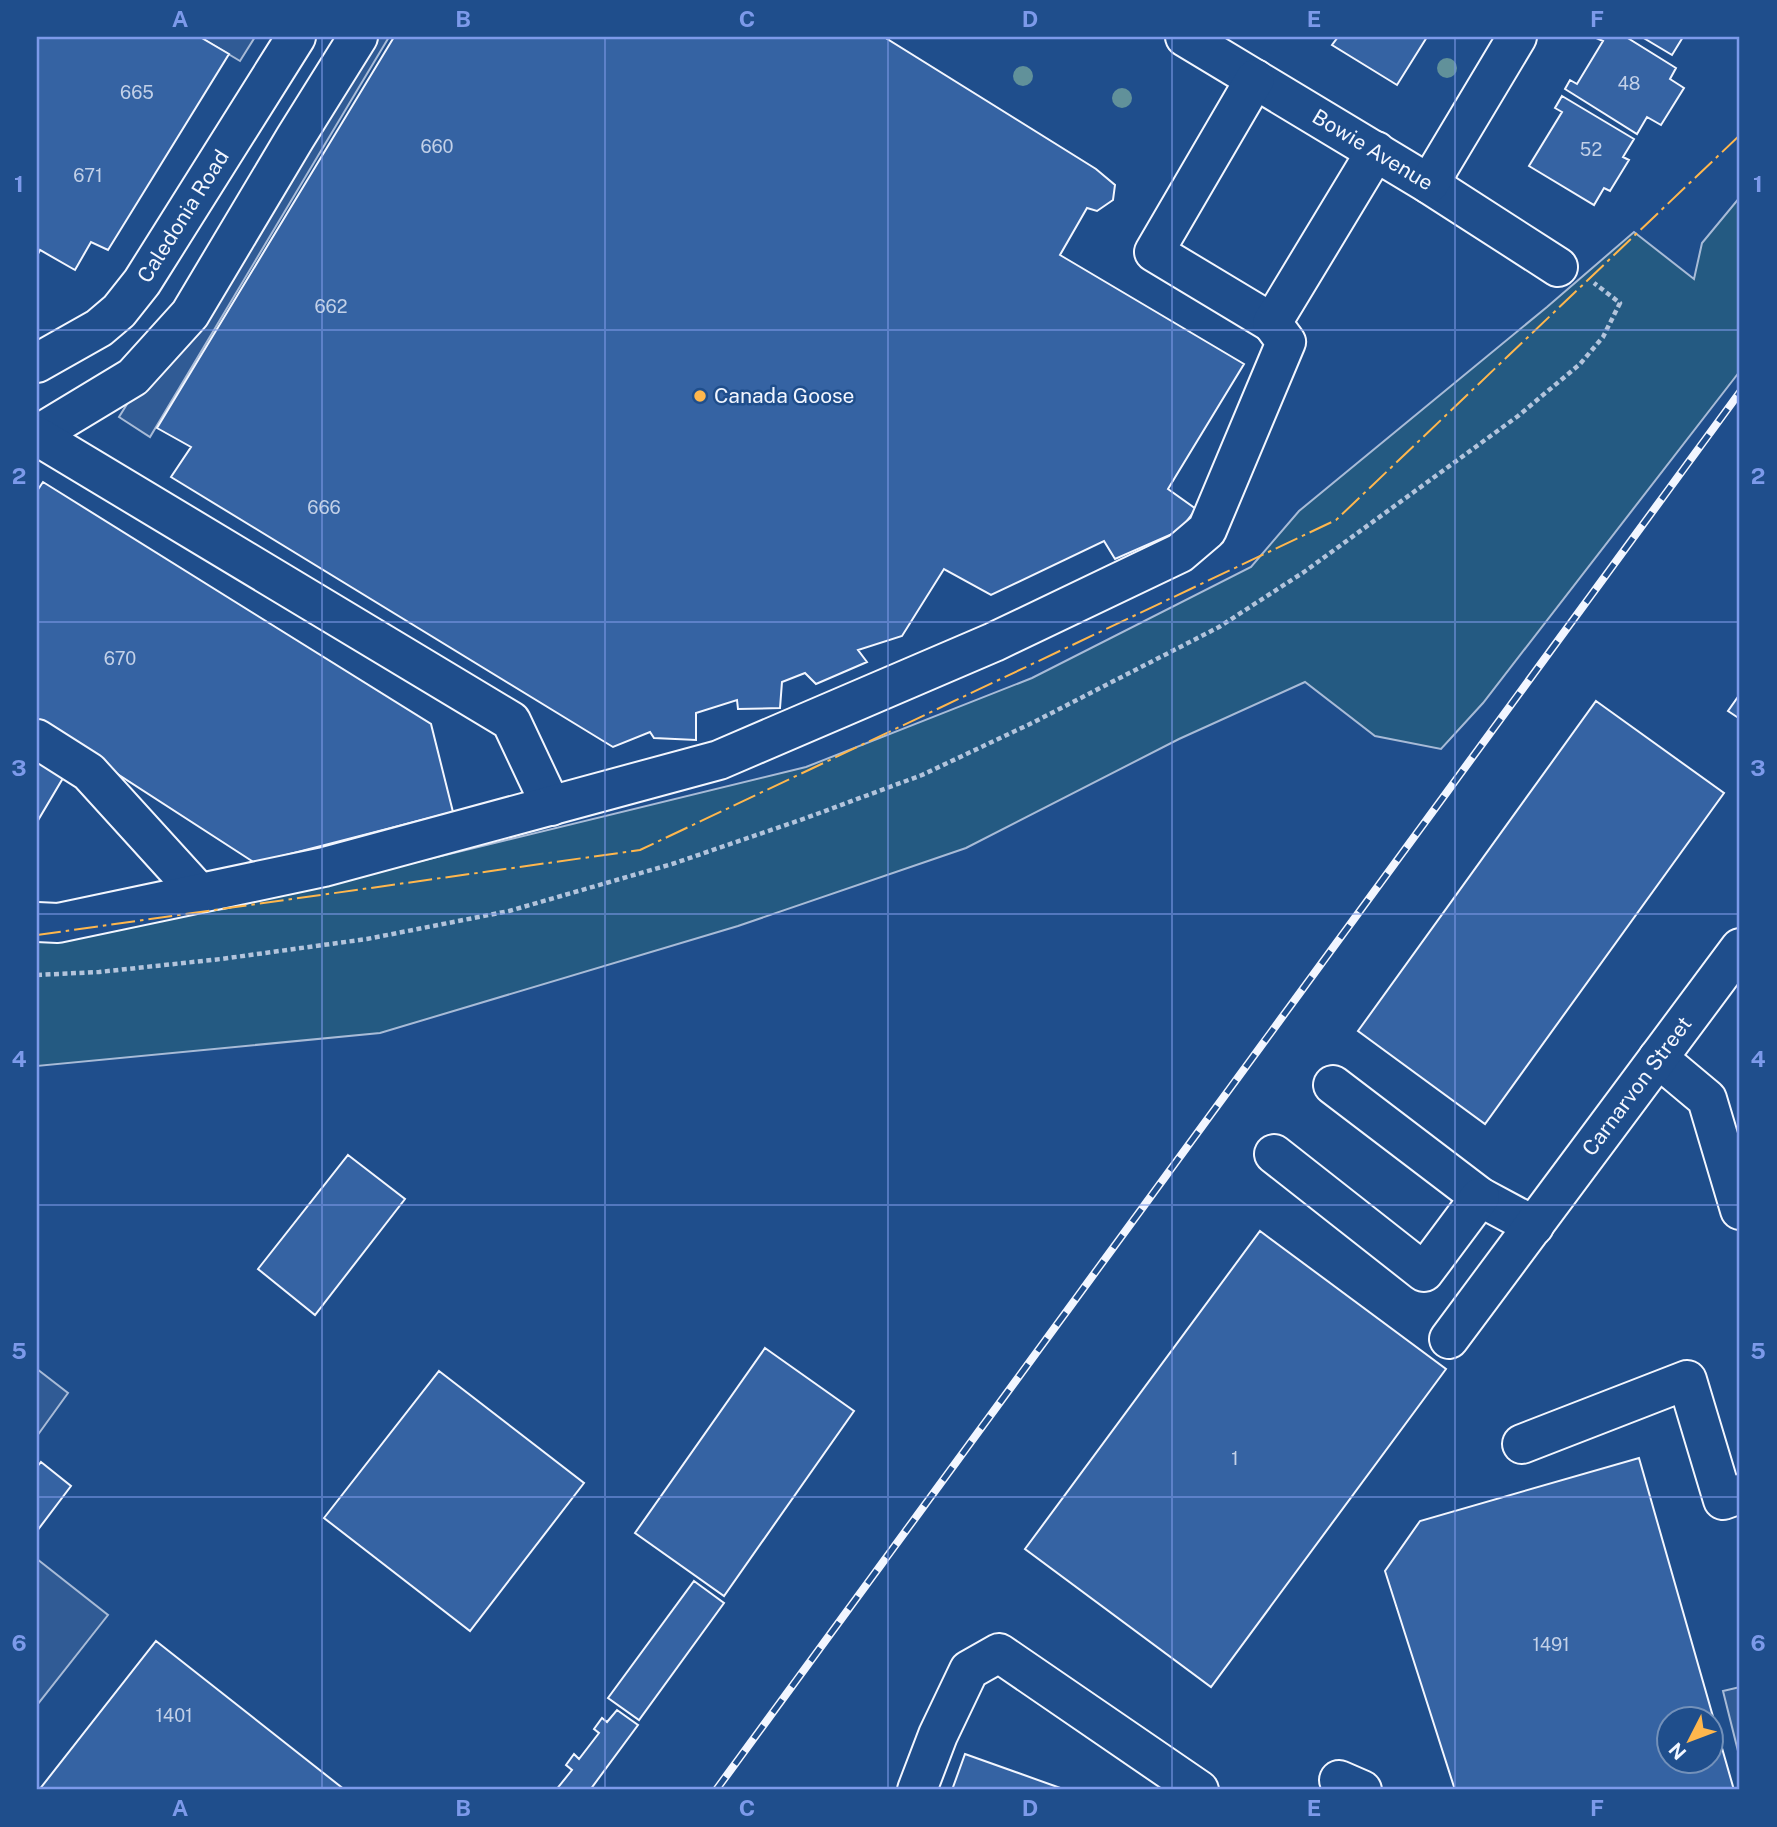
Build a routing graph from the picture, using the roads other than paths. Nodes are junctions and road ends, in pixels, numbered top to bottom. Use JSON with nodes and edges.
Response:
{"nodes":[{"id":1,"x":296,"y":37,"type":"edge"},
{"id":2,"x":358,"y":37,"type":"edge"},
{"id":3,"x":1185,"y":37,"type":"edge"},
{"id":4,"x":1517,"y":37,"type":"edge"},
{"id":5,"x":1255,"y":79,"type":"junction"},
{"id":6,"x":1376,"y":151,"type":"junction"},
{"id":7,"x":1429,"y":184,"type":"junction"},
{"id":8,"x":1559,"y":267,"type":"dead end"},
{"id":9,"x":1272,"y":323,"type":"junction"},
{"id":10,"x":37,"y":363,"type":"edge"},
{"id":11,"x":37,"y":436,"type":"edge"},
{"id":12,"x":37,"y":739,"type":"edge"},
{"id":13,"x":551,"y":806,"type":"junction"},
{"id":14,"x":199,"y":893,"type":"junction"},
{"id":15,"x":37,"y":922,"type":"edge"},
{"id":16,"x":1740,"y":948,"type":"edge"},
{"id":17,"x":1658,"y":1058,"type":"junction"},
{"id":18,"x":1333,"y":1085,"type":"dead end"},
{"id":19,"x":1275,"y":1154,"type":"dead end"},
{"id":20,"x":1480,"y":1197,"type":"junction"},
{"id":21,"x":1740,"y":1210,"type":"edge"},
{"id":22,"x":1535,"y":1226,"type":"junction"},
{"id":23,"x":1449,"y":1339,"type":"dead end"},
{"id":24,"x":1522,"y":1444,"type":"dead end"},
{"id":25,"x":1740,"y":1494,"type":"edge"},
{"id":26,"x":916,"y":1790,"type":"edge"},
{"id":27,"x":1199,"y":1790,"type":"edge"}],
"edges":[{"from":1,"to":10,"type":"street","name":"Caledonia Road"},
{"from":2,"to":11,"type":"street"},
{"from":3,"to":5,"type":"street","name":"Bowie Avenue"},
{"from":4,"to":7,"type":"street"},
{"from":5,"to":6,"type":"street","name":"Bowie Avenue"},
{"from":5,"to":9,"type":"street"},
{"from":6,"to":7,"type":"street","name":"Bowie Avenue"},
{"from":6,"to":9,"type":"street"},
{"from":7,"to":8,"type":"street","name":"Bowie Avenue"},
{"from":9,"to":13,"type":"street"},
{"from":11,"to":13,"type":"street"},
{"from":12,"to":14,"type":"street"},
{"from":13,"to":14,"type":"street"},
{"from":14,"to":15,"type":"street"},
{"from":16,"to":17,"type":"street","name":"Carnarvon Street"},
{"from":17,"to":21,"type":"street"},
{"from":17,"to":22,"type":"street","name":"Carnarvon Street"},
{"from":18,"to":20,"type":"street"},
{"from":19,"to":20,"type":"street"},
{"from":20,"to":22,"type":"street"},
{"from":22,"to":23,"type":"street","name":"Carnarvon Street"},
{"from":24,"to":25,"type":"street"},
{"from":26,"to":27,"type":"street"}]}
